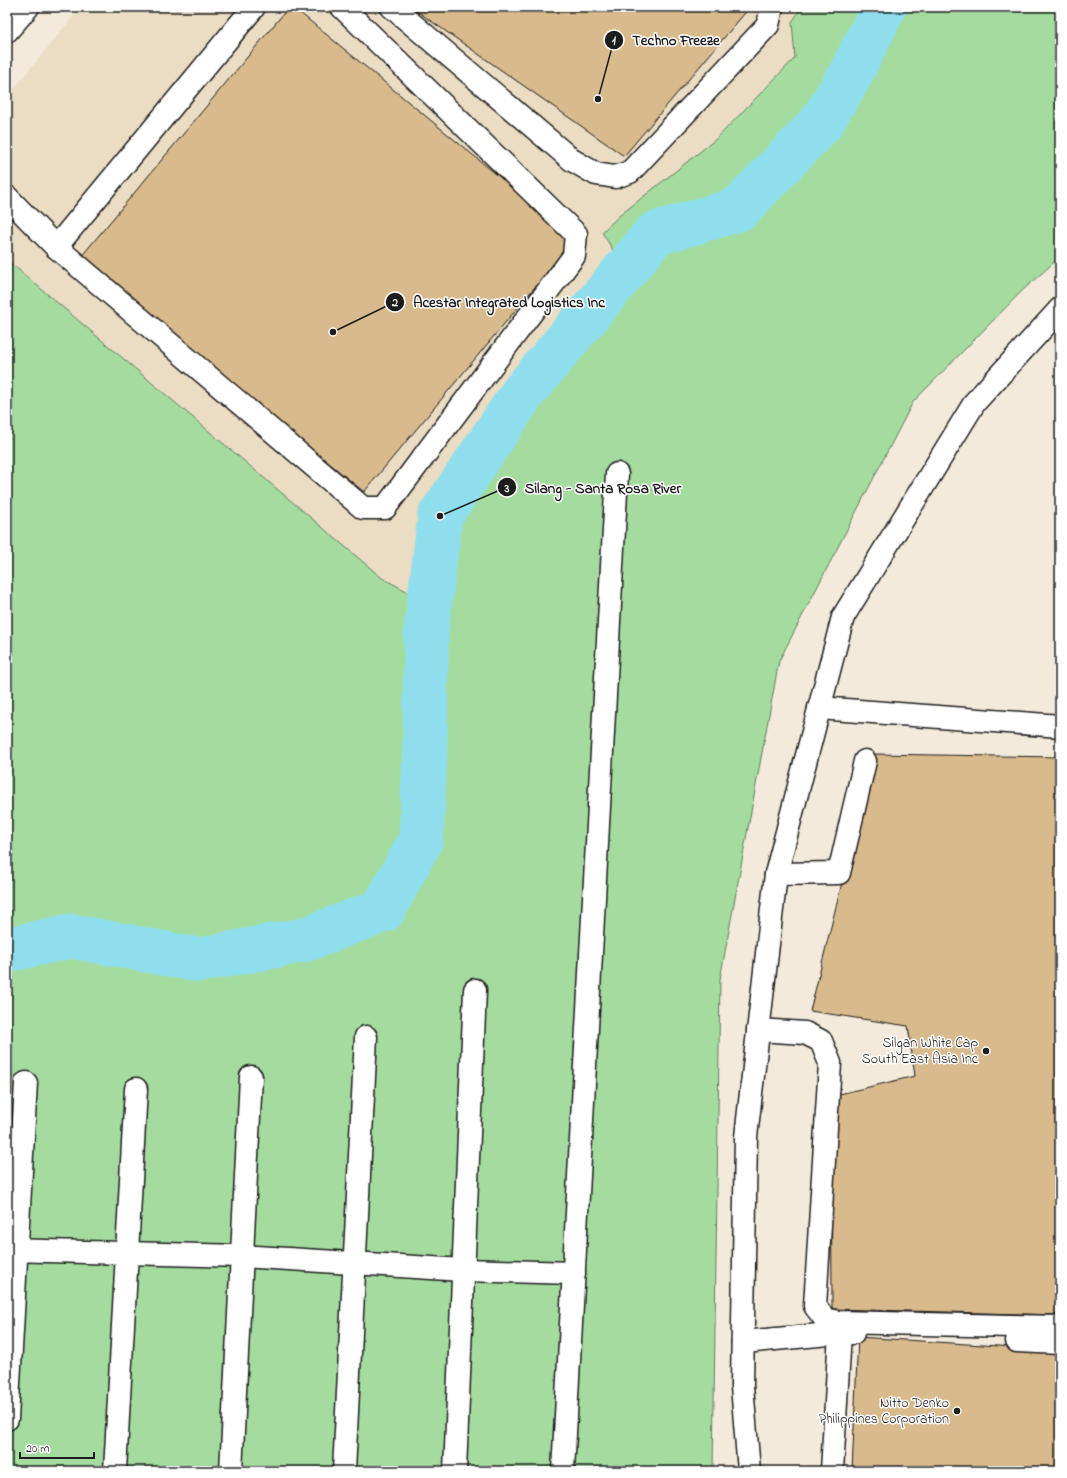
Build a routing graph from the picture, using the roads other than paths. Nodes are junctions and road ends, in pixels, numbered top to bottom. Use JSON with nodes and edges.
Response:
{"nodes":[{"id":1,"x":28,"y":7,"type":"edge"},
{"id":2,"x":254,"y":7,"type":"edge"},
{"id":3,"x":342,"y":7,"type":"edge"},
{"id":4,"x":392,"y":7,"type":"edge"},
{"id":5,"x":772,"y":7,"type":"edge"},
{"id":6,"x":7,"y":31,"type":"edge"},
{"id":7,"x":7,"y":197,"type":"edge"},
{"id":8,"x":56,"y":248,"type":"junction"},
{"id":9,"x":1060,"y":309,"type":"edge"},
{"id":10,"x":617,"y":474,"type":"dead end"},
{"id":11,"x":819,"y":708,"type":"junction"},
{"id":12,"x":1060,"y":726,"type":"edge"},
{"id":13,"x":865,"y":761,"type":"dead end"},
{"id":14,"x":776,"y":874,"type":"junction"},
{"id":15,"x":475,"y":990,"type":"dead end"},
{"id":16,"x":758,"y":1030,"type":"junction"},
{"id":17,"x":366,"y":1037,"type":"dead end"},
{"id":18,"x":251,"y":1077,"type":"dead end"},
{"id":19,"x":26,"y":1083,"type":"dead end"},
{"id":20,"x":136,"y":1089,"type":"dead end"},
{"id":21,"x":12,"y":1250,"type":"edge"},
{"id":22,"x":127,"y":1254,"type":"junction"},
{"id":23,"x":242,"y":1256,"type":"junction"},
{"id":24,"x":354,"y":1264,"type":"junction"},
{"id":25,"x":463,"y":1270,"type":"junction"},
{"id":26,"x":574,"y":1272,"type":"junction"},
{"id":27,"x":1060,"y":1327,"type":"edge"},
{"id":28,"x":840,"y":1333,"type":"junction"},
{"id":29,"x":743,"y":1342,"type":"junction"},
{"id":30,"x":1060,"y":1343,"type":"edge"},
{"id":31,"x":7,"y":1419,"type":"edge"},
{"id":32,"x":115,"y":1471,"type":"edge"},
{"id":33,"x":231,"y":1471,"type":"edge"},
{"id":34,"x":344,"y":1471,"type":"edge"},
{"id":35,"x":454,"y":1471,"type":"edge"},
{"id":36,"x":563,"y":1471,"type":"edge"},
{"id":37,"x":750,"y":1471,"type":"edge"},
{"id":38,"x":832,"y":1471,"type":"edge"}],
"edges":[{"from":1,"to":6,"type":"street"},
{"from":2,"to":8,"type":"street"},
{"from":3,"to":8,"type":"street"},
{"from":4,"to":5,"type":"street"},
{"from":7,"to":8,"type":"street"},
{"from":9,"to":11,"type":"street"},
{"from":10,"to":26,"type":"street"},
{"from":11,"to":12,"type":"street"},
{"from":11,"to":14,"type":"street"},
{"from":13,"to":14,"type":"street"},
{"from":14,"to":16,"type":"street"},
{"from":15,"to":25,"type":"street"},
{"from":16,"to":27,"type":"street"},
{"from":16,"to":29,"type":"street"},
{"from":17,"to":24,"type":"street"},
{"from":18,"to":23,"type":"street"},
{"from":19,"to":21,"type":"street"},
{"from":20,"to":22,"type":"street"},
{"from":21,"to":22,"type":"street"},
{"from":21,"to":31,"type":"street"},
{"from":22,"to":23,"type":"street"},
{"from":22,"to":32,"type":"street"},
{"from":23,"to":24,"type":"street"},
{"from":23,"to":33,"type":"street"},
{"from":24,"to":25,"type":"street"},
{"from":24,"to":34,"type":"street"},
{"from":25,"to":26,"type":"street"},
{"from":25,"to":35,"type":"street"},
{"from":26,"to":36,"type":"street"},
{"from":28,"to":29,"type":"street"},
{"from":28,"to":30,"type":"street"},
{"from":28,"to":38,"type":"street"},
{"from":29,"to":37,"type":"street"}]}
